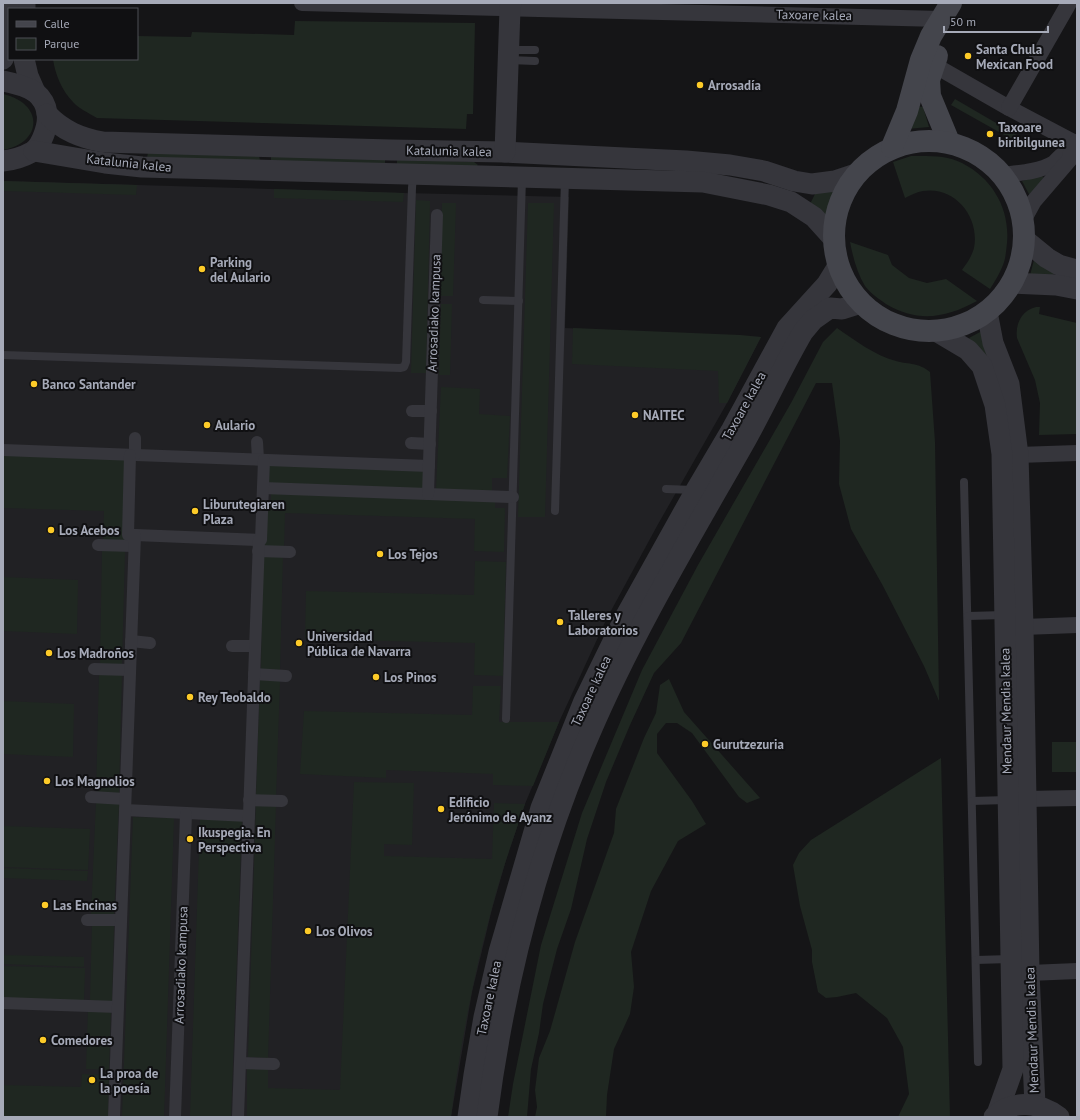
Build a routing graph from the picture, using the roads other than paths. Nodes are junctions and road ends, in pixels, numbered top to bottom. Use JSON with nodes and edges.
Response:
{"nodes":[{"id":1,"x":8,"y":3,"type":"edge"},
{"id":2,"x":963,"y":3,"type":"edge"},
{"id":3,"x":1069,"y":3,"type":"edge"},
{"id":4,"x":302,"y":4,"type":"edge"},
{"id":5,"x":510,"y":5,"type":"edge"},
{"id":6,"x":946,"y":11,"type":"edge"},
{"id":7,"x":6,"y":35,"type":"edge"},
{"id":8,"x":535,"y":50,"type":"dead end"},
{"id":9,"x":508,"y":55,"type":"junction"},
{"id":10,"x":3,"y":59,"type":"edge"},
{"id":11,"x":24,"y":60,"type":"edge"},
{"id":12,"x":535,"y":61,"type":"dead end"},
{"id":13,"x":934,"y":65,"type":"junction"},
{"id":14,"x":3,"y":81,"type":"edge"},
{"id":15,"x":34,"y":92,"type":"junction"},
{"id":16,"x":1009,"y":108,"type":"junction"},
{"id":17,"x":48,"y":114,"type":"junction"},
{"id":18,"x":948,"y":142,"type":"junction"},
{"id":19,"x":1075,"y":145,"type":"edge"},
{"id":20,"x":892,"y":147,"type":"junction"},
{"id":21,"x":34,"y":151,"type":"junction"},
{"id":22,"x":505,"y":152,"type":"junction"},
{"id":23,"x":3,"y":161,"type":"edge"},
{"id":24,"x":414,"y":174,"type":"junction"},
{"id":25,"x":856,"y":174,"type":"junction"},
{"id":26,"x":1002,"y":174,"type":"junction"},
{"id":27,"x":522,"y":178,"type":"junction"},
{"id":28,"x":565,"y":179,"type":"junction"},
{"id":29,"x":437,"y":215,"type":"dead end"},
{"id":30,"x":1024,"y":230,"type":"junction"},
{"id":31,"x":833,"y":238,"type":"junction"},
{"id":32,"x":838,"y":266,"type":"junction"},
{"id":33,"x":1077,"y":270,"type":"edge"},
{"id":34,"x":1012,"y":283,"type":"junction"},
{"id":35,"x":1077,"y":289,"type":"edge"},
{"id":36,"x":483,"y":300,"type":"dead end"},
{"id":37,"x":519,"y":301,"type":"junction"},
{"id":38,"x":861,"y":303,"type":"junction"},
{"id":39,"x":987,"y":312,"type":"junction"},
{"id":40,"x":936,"y":331,"type":"junction"},
{"id":41,"x":3,"y":355,"type":"edge"},
{"id":42,"x":412,"y":411,"type":"dead end"},
{"id":43,"x":431,"y":411,"type":"junction"},
{"id":44,"x":136,"y":438,"type":"dead end"},
{"id":45,"x":258,"y":442,"type":"dead end"},
{"id":46,"x":411,"y":443,"type":"dead end"},
{"id":47,"x":430,"y":444,"type":"junction"},
{"id":48,"x":3,"y":450,"type":"edge"},
{"id":49,"x":1077,"y":453,"type":"edge"},
{"id":50,"x":133,"y":455,"type":"junction"},
{"id":51,"x":1018,"y":455,"type":"junction"},
{"id":52,"x":261,"y":459,"type":"junction"},
{"id":53,"x":429,"y":466,"type":"junction"},
{"id":54,"x":964,"y":482,"type":"dead end"},
{"id":55,"x":263,"y":488,"type":"junction"},
{"id":56,"x":666,"y":489,"type":"dead end"},
{"id":57,"x":696,"y":490,"type":"junction"},
{"id":58,"x":428,"y":494,"type":"junction"},
{"id":59,"x":512,"y":497,"type":"junction"},
{"id":60,"x":556,"y":511,"type":"dead end"},
{"id":61,"x":134,"y":540,"type":"junction"},
{"id":62,"x":98,"y":545,"type":"dead end"},
{"id":63,"x":258,"y":545,"type":"junction"},
{"id":64,"x":290,"y":552,"type":"dead end"},
{"id":65,"x":1005,"y":615,"type":"junction"},
{"id":66,"x":968,"y":616,"type":"junction"},
{"id":67,"x":1077,"y":625,"type":"edge"},
{"id":68,"x":1023,"y":627,"type":"junction"},
{"id":69,"x":131,"y":641,"type":"junction"},
{"id":70,"x":150,"y":643,"type":"dead end"},
{"id":71,"x":232,"y":646,"type":"dead end"},
{"id":72,"x":255,"y":646,"type":"junction"},
{"id":73,"x":94,"y":669,"type":"dead end"},
{"id":74,"x":130,"y":670,"type":"junction"},
{"id":75,"x":254,"y":674,"type":"junction"},
{"id":76,"x":286,"y":676,"type":"dead end"},
{"id":77,"x":506,"y":719,"type":"dead end"},
{"id":78,"x":91,"y":797,"type":"dead end"},
{"id":79,"x":1077,"y":798,"type":"edge"},
{"id":80,"x":1017,"y":799,"type":"junction"},
{"id":81,"x":250,"y":800,"type":"junction"},
{"id":82,"x":282,"y":801,"type":"dead end"},
{"id":83,"x":972,"y":801,"type":"junction"},
{"id":84,"x":125,"y":804,"type":"junction"},
{"id":85,"x":186,"y":814,"type":"junction"},
{"id":86,"x":249,"y":816,"type":"junction"},
{"id":87,"x":87,"y":920,"type":"dead end"},
{"id":88,"x":121,"y":920,"type":"junction"},
{"id":89,"x":1011,"y":959,"type":"junction"},
{"id":90,"x":976,"y":960,"type":"junction"},
{"id":91,"x":1077,"y":971,"type":"edge"},
{"id":92,"x":1029,"y":973,"type":"junction"},
{"id":93,"x":3,"y":1004,"type":"edge"},
{"id":94,"x":118,"y":1007,"type":"junction"},
{"id":95,"x":978,"y":1062,"type":"dead end"},
{"id":96,"x":240,"y":1063,"type":"junction"},
{"id":97,"x":274,"y":1064,"type":"dead end"},
{"id":98,"x":1036,"y":1105,"type":"junction"},
{"id":99,"x":996,"y":1116,"type":"edge"},
{"id":100,"x":114,"y":1117,"type":"edge"},
{"id":101,"x":175,"y":1117,"type":"edge"},
{"id":102,"x":238,"y":1117,"type":"edge"},
{"id":103,"x":468,"y":1117,"type":"edge"},
{"id":104,"x":487,"y":1117,"type":"edge"},
{"id":105,"x":1059,"y":1117,"type":"edge"}],
"edges":[{"from":1,"to":7,"type":"street"},
{"from":2,"to":13,"type":"main road"},
{"from":3,"to":16,"type":"street"},
{"from":4,"to":5,"type":"street","name":"Taxoare kalea"},
{"from":5,"to":6,"type":"street","name":"Taxoare kalea"},
{"from":5,"to":9,"type":"street"},
{"from":6,"to":20,"type":"main road","name":"Taxoare kalea"},
{"from":7,"to":10,"type":"street"},
{"from":8,"to":9,"type":"lane"},
{"from":9,"to":12,"type":"lane"},
{"from":9,"to":22,"type":"street"},
{"from":11,"to":15,"type":"street"},
{"from":13,"to":16,"type":"street"},
{"from":13,"to":18,"type":"main road"},
{"from":14,"to":15,"type":"street"},
{"from":15,"to":17,"type":"street","name":"Katalunia kalea"},
{"from":16,"to":19,"type":"street"},
{"from":17,"to":21,"type":"street"},
{"from":17,"to":22,"type":"street","name":"Katalunia kalea"},
{"from":18,"to":20,"type":"main road"},
{"from":18,"to":26,"type":"main road"},
{"from":19,"to":26,"type":"street"},
{"from":19,"to":30,"type":"street"},
{"from":20,"to":25,"type":"main road"},
{"from":21,"to":23,"type":"street"},
{"from":21,"to":24,"type":"street","name":"Katalunia kalea"},
{"from":22,"to":25,"type":"street","name":"Katalunia kalea"},
{"from":24,"to":27,"type":"street","name":"Katalunia kalea"},
{"from":24,"to":41,"type":"lane"},
{"from":25,"to":31,"type":"main road"},
{"from":26,"to":30,"type":"main road"},
{"from":27,"to":28,"type":"street","name":"Katalunia kalea"},
{"from":27,"to":37,"type":"lane"},
{"from":28,"to":31,"type":"street","name":"Katalunia kalea"},
{"from":28,"to":60,"type":"lane"},
{"from":29,"to":43,"type":"street","name":"Arrosadiako kampusa"},
{"from":30,"to":33,"type":"street"},
{"from":30,"to":34,"type":"main road"},
{"from":31,"to":32,"type":"main road"},
{"from":32,"to":38,"type":"main road"},
{"from":32,"to":57,"type":"street","name":"Taxoare kalea"},
{"from":34,"to":35,"type":"street"},
{"from":34,"to":39,"type":"main road"},
{"from":36,"to":37,"type":"lane"},
{"from":37,"to":59,"type":"lane"},
{"from":38,"to":40,"type":"main road"},
{"from":38,"to":104,"type":"street","name":"Taxoare kalea"},
{"from":39,"to":40,"type":"main road"},
{"from":39,"to":51,"type":"street","name":"Mendaur Mendia kalea"},
{"from":40,"to":65,"type":"street","name":"Mendaur Mendia kalea"},
{"from":42,"to":43,"type":"street"},
{"from":43,"to":47,"type":"street","name":"Arrosadiako kampusa"},
{"from":44,"to":50,"type":"street"},
{"from":45,"to":52,"type":"street"},
{"from":46,"to":47,"type":"street"},
{"from":47,"to":53,"type":"street","name":"Arrosadiako kampusa"},
{"from":48,"to":50,"type":"street"},
{"from":49,"to":51,"type":"street"},
{"from":50,"to":52,"type":"street"},
{"from":50,"to":61,"type":"street"},
{"from":51,"to":68,"type":"street","name":"Mendaur Mendia kalea"},
{"from":52,"to":53,"type":"street"},
{"from":52,"to":55,"type":"street"},
{"from":53,"to":58,"type":"street","name":"Arrosadiako kampusa"},
{"from":54,"to":66,"type":"lane"},
{"from":55,"to":58,"type":"street"},
{"from":55,"to":63,"type":"street"},
{"from":56,"to":57,"type":"lane"},
{"from":57,"to":103,"type":"street","name":"Taxoare kalea"},
{"from":58,"to":59,"type":"street"},
{"from":59,"to":77,"type":"lane"},
{"from":61,"to":62,"type":"street"},
{"from":61,"to":63,"type":"street"},
{"from":61,"to":69,"type":"street"},
{"from":63,"to":64,"type":"street"},
{"from":63,"to":72,"type":"street"},
{"from":65,"to":66,"type":"lane"},
{"from":65,"to":80,"type":"street","name":"Mendaur Mendia kalea"},
{"from":66,"to":83,"type":"lane"},
{"from":67,"to":68,"type":"street"},
{"from":68,"to":80,"type":"street","name":"Mendaur Mendia kalea"},
{"from":69,"to":70,"type":"street"},
{"from":69,"to":74,"type":"street"},
{"from":71,"to":72,"type":"street"},
{"from":72,"to":75,"type":"street"},
{"from":73,"to":74,"type":"street"},
{"from":74,"to":84,"type":"street"},
{"from":75,"to":76,"type":"street"},
{"from":75,"to":81,"type":"street"},
{"from":78,"to":84,"type":"street"},
{"from":79,"to":80,"type":"street"},
{"from":80,"to":83,"type":"lane"},
{"from":80,"to":89,"type":"street","name":"Mendaur Mendia kalea"},
{"from":80,"to":92,"type":"street","name":"Mendaur Mendia kalea"},
{"from":81,"to":82,"type":"street"},
{"from":81,"to":86,"type":"street"},
{"from":83,"to":90,"type":"lane"},
{"from":84,"to":85,"type":"street"},
{"from":84,"to":88,"type":"street"},
{"from":85,"to":86,"type":"street"},
{"from":85,"to":101,"type":"street","name":"Arrosadiako kampusa"},
{"from":86,"to":96,"type":"street"},
{"from":87,"to":88,"type":"street"},
{"from":88,"to":94,"type":"street"},
{"from":89,"to":90,"type":"lane"},
{"from":89,"to":99,"type":"street","name":"Mendaur Mendia kalea"},
{"from":90,"to":95,"type":"lane"},
{"from":91,"to":92,"type":"street"},
{"from":92,"to":98,"type":"street","name":"Mendaur Mendia kalea"},
{"from":93,"to":94,"type":"street"},
{"from":94,"to":100,"type":"street"},
{"from":96,"to":97,"type":"street"},
{"from":96,"to":102,"type":"street"},
{"from":98,"to":99,"type":"street"},
{"from":98,"to":105,"type":"street"}]}
